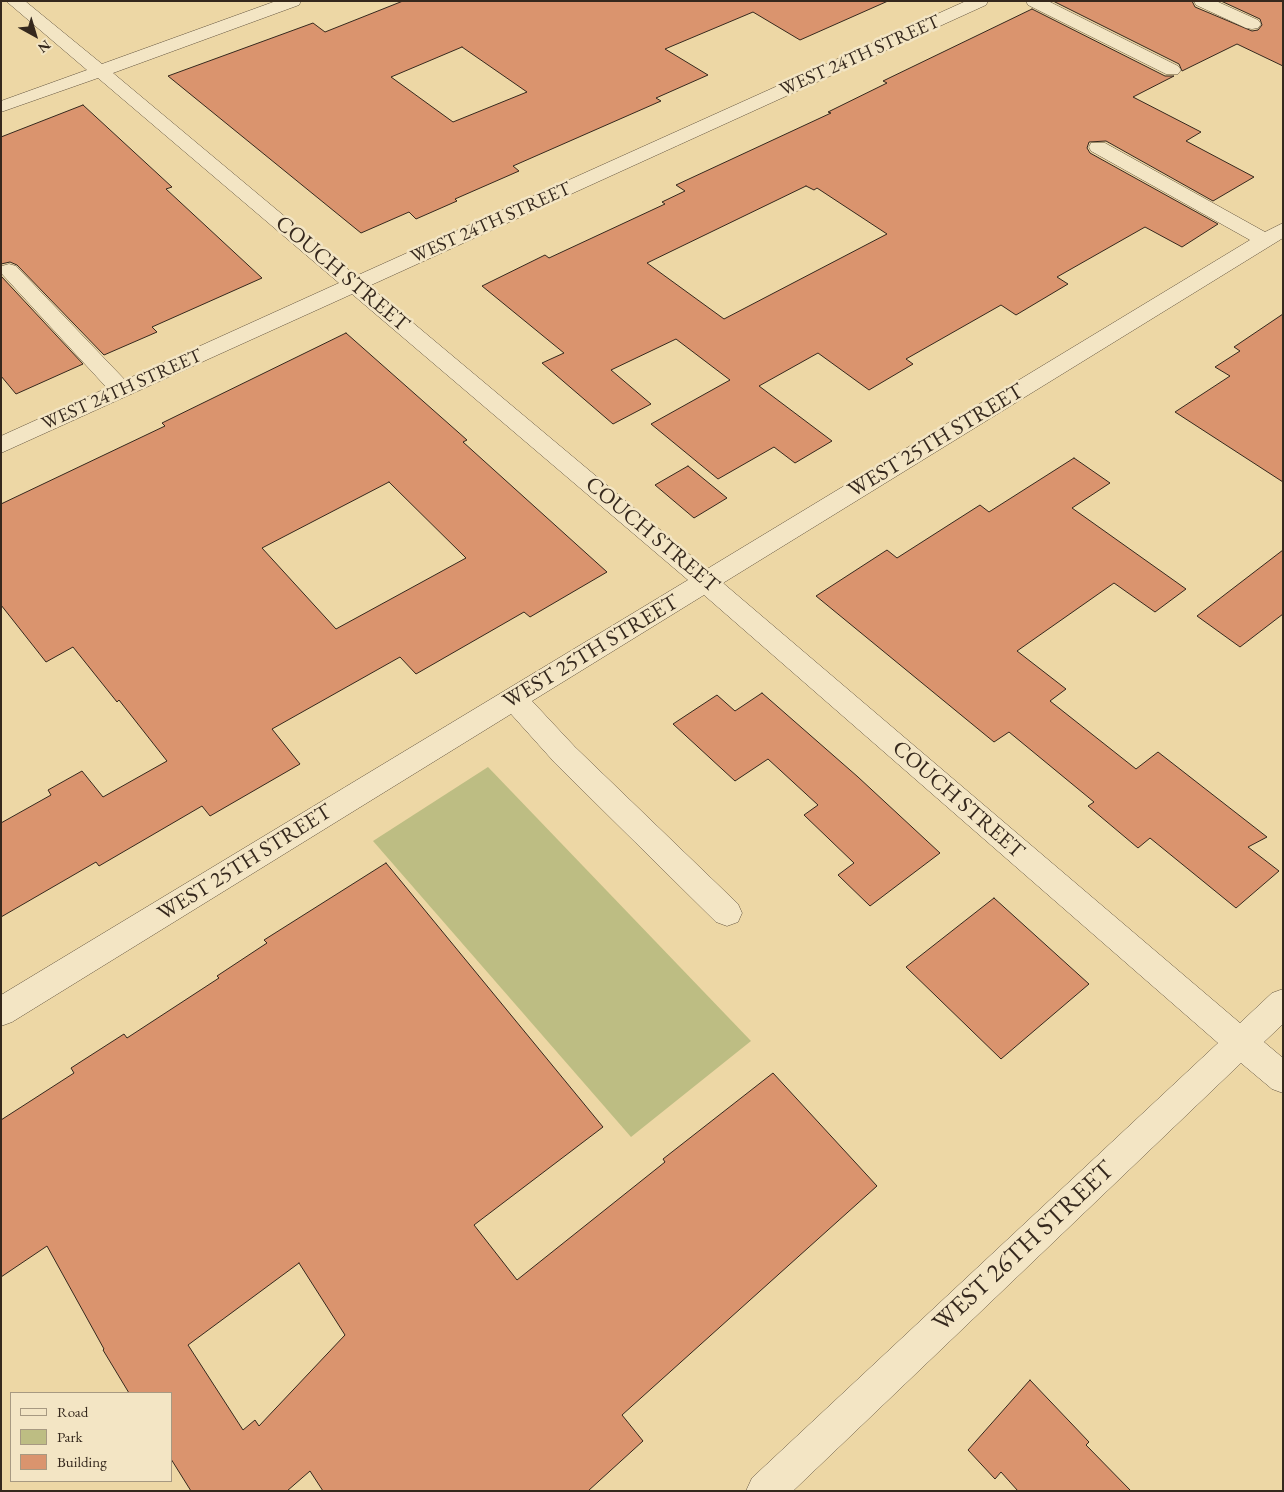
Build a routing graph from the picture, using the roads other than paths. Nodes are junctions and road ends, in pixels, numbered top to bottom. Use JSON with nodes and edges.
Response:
{"nodes":[{"id":1,"x":14,"y":1,"type":"edge"},
{"id":2,"x":292,"y":1,"type":"edge"},
{"id":3,"x":980,"y":1,"type":"edge"},
{"id":4,"x":1034,"y":1,"type":"edge"},
{"id":5,"x":1202,"y":1,"type":"edge"},
{"id":6,"x":1252,"y":24,"type":"dead end"},
{"id":7,"x":1172,"y":70,"type":"dead end"},
{"id":8,"x":100,"y":71,"type":"junction"},
{"id":9,"x":1,"y":106,"type":"edge"},
{"id":10,"x":1098,"y":147,"type":"dead end"},
{"id":11,"x":1274,"y":234,"type":"edge"},
{"id":12,"x":9,"y":270,"type":"dead end"},
{"id":13,"x":354,"y":285,"type":"junction"},
{"id":14,"x":122,"y":390,"type":"junction"},
{"id":15,"x":1,"y":445,"type":"edge"},
{"id":16,"x":706,"y":582,"type":"junction"},
{"id":17,"x":514,"y":699,"type":"junction"},
{"id":18,"x":726,"y":913,"type":"dead end"},
{"id":19,"x":1283,"y":1003,"type":"edge"},
{"id":20,"x":1,"y":1012,"type":"edge"},
{"id":21,"x":1241,"y":1043,"type":"junction"},
{"id":22,"x":1283,"y":1078,"type":"edge"},
{"id":23,"x":765,"y":1491,"type":"edge"}],
"edges":[{"from":1,"to":8,"type":"street","name":"COUCH STREET"},
{"from":2,"to":8,"type":"street"},
{"from":3,"to":13,"type":"street","name":"WEST 24TH STREET"},
{"from":4,"to":7,"type":"street"},
{"from":5,"to":6,"type":"street"},
{"from":8,"to":9,"type":"street"},
{"from":8,"to":13,"type":"street","name":"COUCH STREET"},
{"from":10,"to":11,"type":"street"},
{"from":11,"to":16,"type":"street","name":"WEST 25TH STREET"},
{"from":12,"to":14,"type":"street"},
{"from":13,"to":14,"type":"street","name":"WEST 24TH STREET"},
{"from":13,"to":16,"type":"street","name":"COUCH STREET"},
{"from":14,"to":15,"type":"street","name":"WEST 24TH STREET"},
{"from":16,"to":17,"type":"street","name":"WEST 25TH STREET"},
{"from":16,"to":21,"type":"street","name":"COUCH STREET"},
{"from":17,"to":18,"type":"street"},
{"from":17,"to":20,"type":"street","name":"WEST 25TH STREET"},
{"from":19,"to":21,"type":"street","name":"WEST 26TH STREET"},
{"from":21,"to":22,"type":"street","name":"COUCH STREET"},
{"from":21,"to":23,"type":"street","name":"WEST 26TH STREET"}]}
